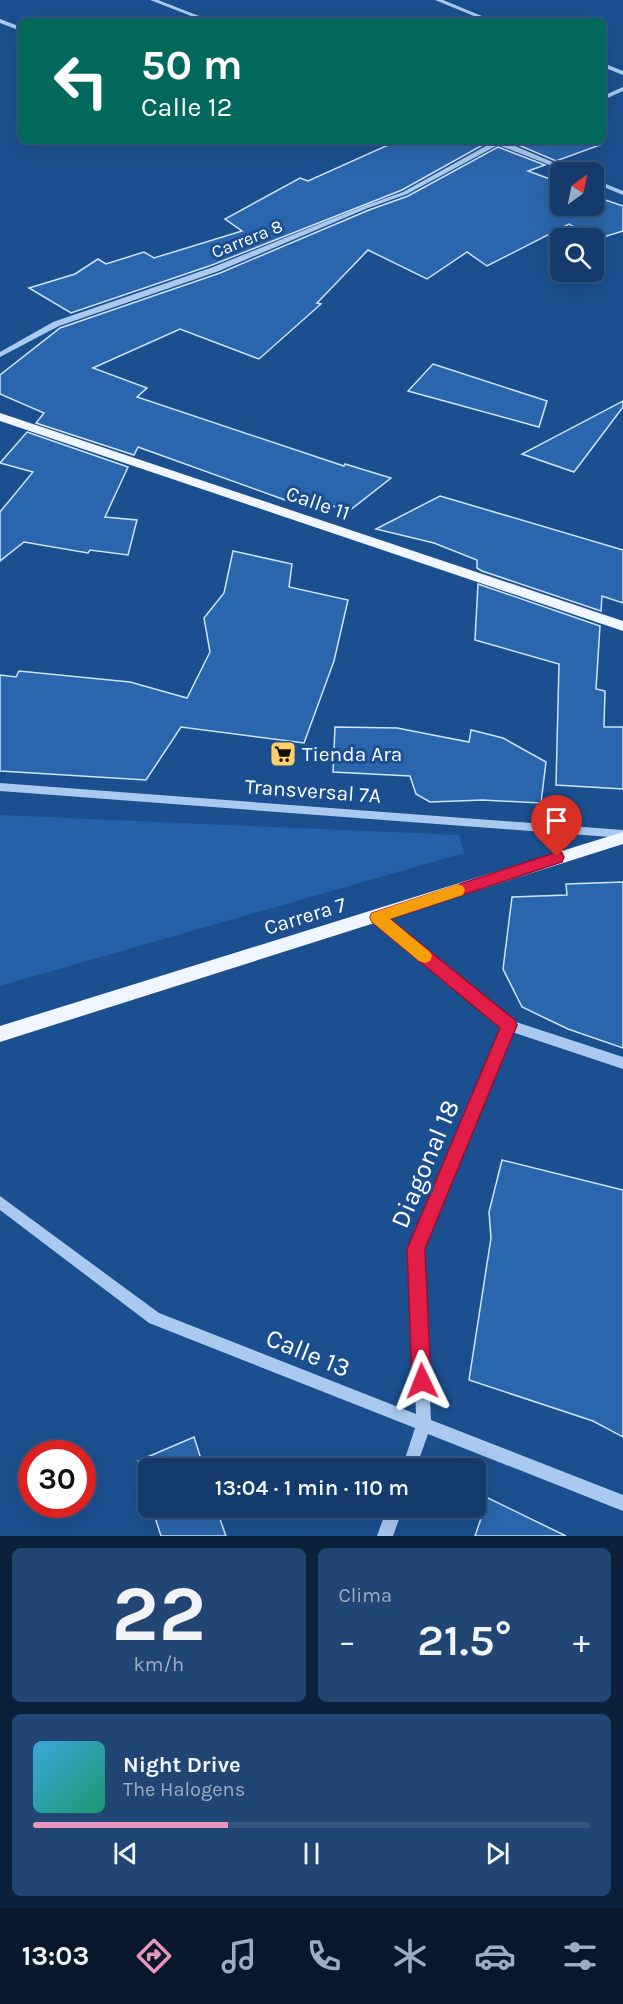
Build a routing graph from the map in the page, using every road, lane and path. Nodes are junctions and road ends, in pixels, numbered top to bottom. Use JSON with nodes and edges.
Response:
{"nodes":[{"id":1,"x":153,"y":0,"type":"edge"},
{"id":2,"x":438,"y":0,"type":"edge"},
{"id":3,"x":201,"y":18,"type":"edge"},
{"id":4,"x":483,"y":18,"type":"edge"},
{"id":5,"x":0,"y":21,"type":"edge"},
{"id":6,"x":18,"y":28,"type":"edge"},
{"id":7,"x":606,"y":66,"type":"edge"},
{"id":8,"x":623,"y":73,"type":"edge"},
{"id":9,"x":623,"y":89,"type":"edge"},
{"id":10,"x":606,"y":97,"type":"edge"},
{"id":11,"x":493,"y":144,"type":"edge"},
{"id":12,"x":505,"y":144,"type":"edge"},
{"id":13,"x":550,"y":162,"type":"edge"},
{"id":14,"x":604,"y":185,"type":"edge"},
{"id":15,"x":623,"y":193,"type":"edge"},
{"id":16,"x":0,"y":355,"type":"edge"},
{"id":17,"x":0,"y":417,"type":"edge"},
{"id":18,"x":623,"y":626,"type":"edge"},
{"id":19,"x":0,"y":787,"type":"edge"},
{"id":20,"x":623,"y":836,"type":"edge"},
{"id":21,"x":377,"y":917,"type":"junction"},
{"id":22,"x":509,"y":1025,"type":"junction"},
{"id":23,"x":0,"y":1034,"type":"edge"},
{"id":24,"x":623,"y":1064,"type":"edge"},
{"id":25,"x":0,"y":1202,"type":"edge"},
{"id":26,"x":424,"y":1425,"type":"junction"},
{"id":27,"x":412,"y":1458,"type":"edge"},
{"id":28,"x":623,"y":1503,"type":"edge"},
{"id":29,"x":392,"y":1518,"type":"edge"},
{"id":30,"x":386,"y":1536,"type":"edge"}],
"edges":[{"from":1,"to":3,"type":"street"},
{"from":2,"to":4,"type":"street"},
{"from":5,"to":6,"type":"street"},
{"from":7,"to":8,"type":"street"},
{"from":9,"to":10,"type":"street"},
{"from":11,"to":16,"type":"street","name":"Carrera 8"},
{"from":12,"to":13,"type":"street"},
{"from":14,"to":15,"type":"street"},
{"from":17,"to":18,"type":"main road","name":"Calle 11"},
{"from":19,"to":20,"type":"street","name":"Transversal 7A"},
{"from":20,"to":21,"type":"main road","name":"Carrera 7"},
{"from":21,"to":22,"type":"street"},
{"from":21,"to":23,"type":"main road","name":"Carrera 7"},
{"from":22,"to":24,"type":"street"},
{"from":22,"to":26,"type":"street","name":"Diagonal 18"},
{"from":25,"to":26,"type":"street","name":"Calle 13"},
{"from":26,"to":27,"type":"street","name":"Diagonal 18"},
{"from":26,"to":28,"type":"street","name":"Calle 13"},
{"from":29,"to":30,"type":"street"}]}
